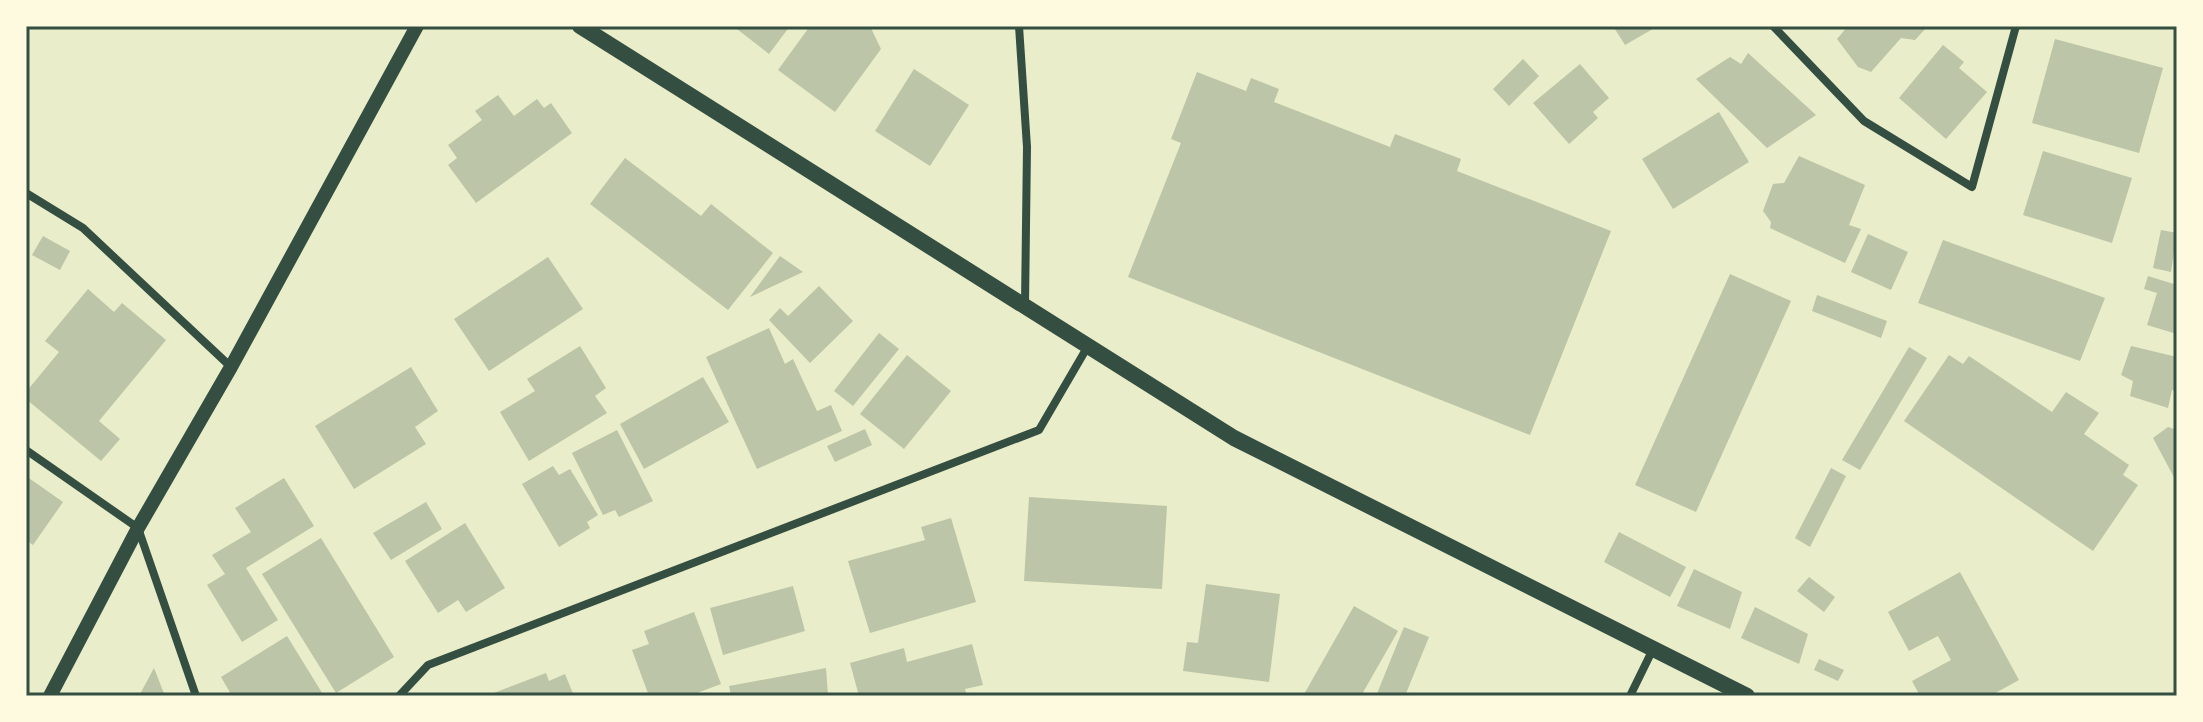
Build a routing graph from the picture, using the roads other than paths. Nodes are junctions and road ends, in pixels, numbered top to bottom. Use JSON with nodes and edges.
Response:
{"nodes":[{"id":1,"x":417,"y":26,"type":"edge"},
{"id":2,"x":580,"y":26,"type":"edge"},
{"id":3,"x":1019,"y":26,"type":"edge"},
{"id":4,"x":1773,"y":26,"type":"edge"},
{"id":5,"x":2016,"y":26,"type":"edge"},
{"id":6,"x":26,"y":193,"type":"edge"},
{"id":7,"x":1025,"y":306,"type":"junction"},
{"id":8,"x":1088,"y":346,"type":"junction"},
{"id":9,"x":231,"y":367,"type":"junction"},
{"id":10,"x":26,"y":450,"type":"edge"},
{"id":11,"x":138,"y":528,"type":"junction"},
{"id":12,"x":1653,"y":649,"type":"junction"},
{"id":13,"x":50,"y":696,"type":"edge"},
{"id":14,"x":196,"y":696,"type":"edge"},
{"id":15,"x":399,"y":696,"type":"edge"},
{"id":16,"x":1630,"y":696,"type":"edge"},
{"id":17,"x":1747,"y":696,"type":"edge"}],
"edges":[{"from":1,"to":9,"type":"street"},
{"from":2,"to":7,"type":"main road"},
{"from":3,"to":7,"type":"street"},
{"from":4,"to":5,"type":"street"},
{"from":6,"to":9,"type":"street"},
{"from":7,"to":8,"type":"main road"},
{"from":8,"to":12,"type":"main road"},
{"from":8,"to":15,"type":"street"},
{"from":9,"to":11,"type":"street"},
{"from":10,"to":11,"type":"street"},
{"from":11,"to":13,"type":"street"},
{"from":11,"to":14,"type":"street"},
{"from":12,"to":16,"type":"street"},
{"from":12,"to":17,"type":"main road"}]}
